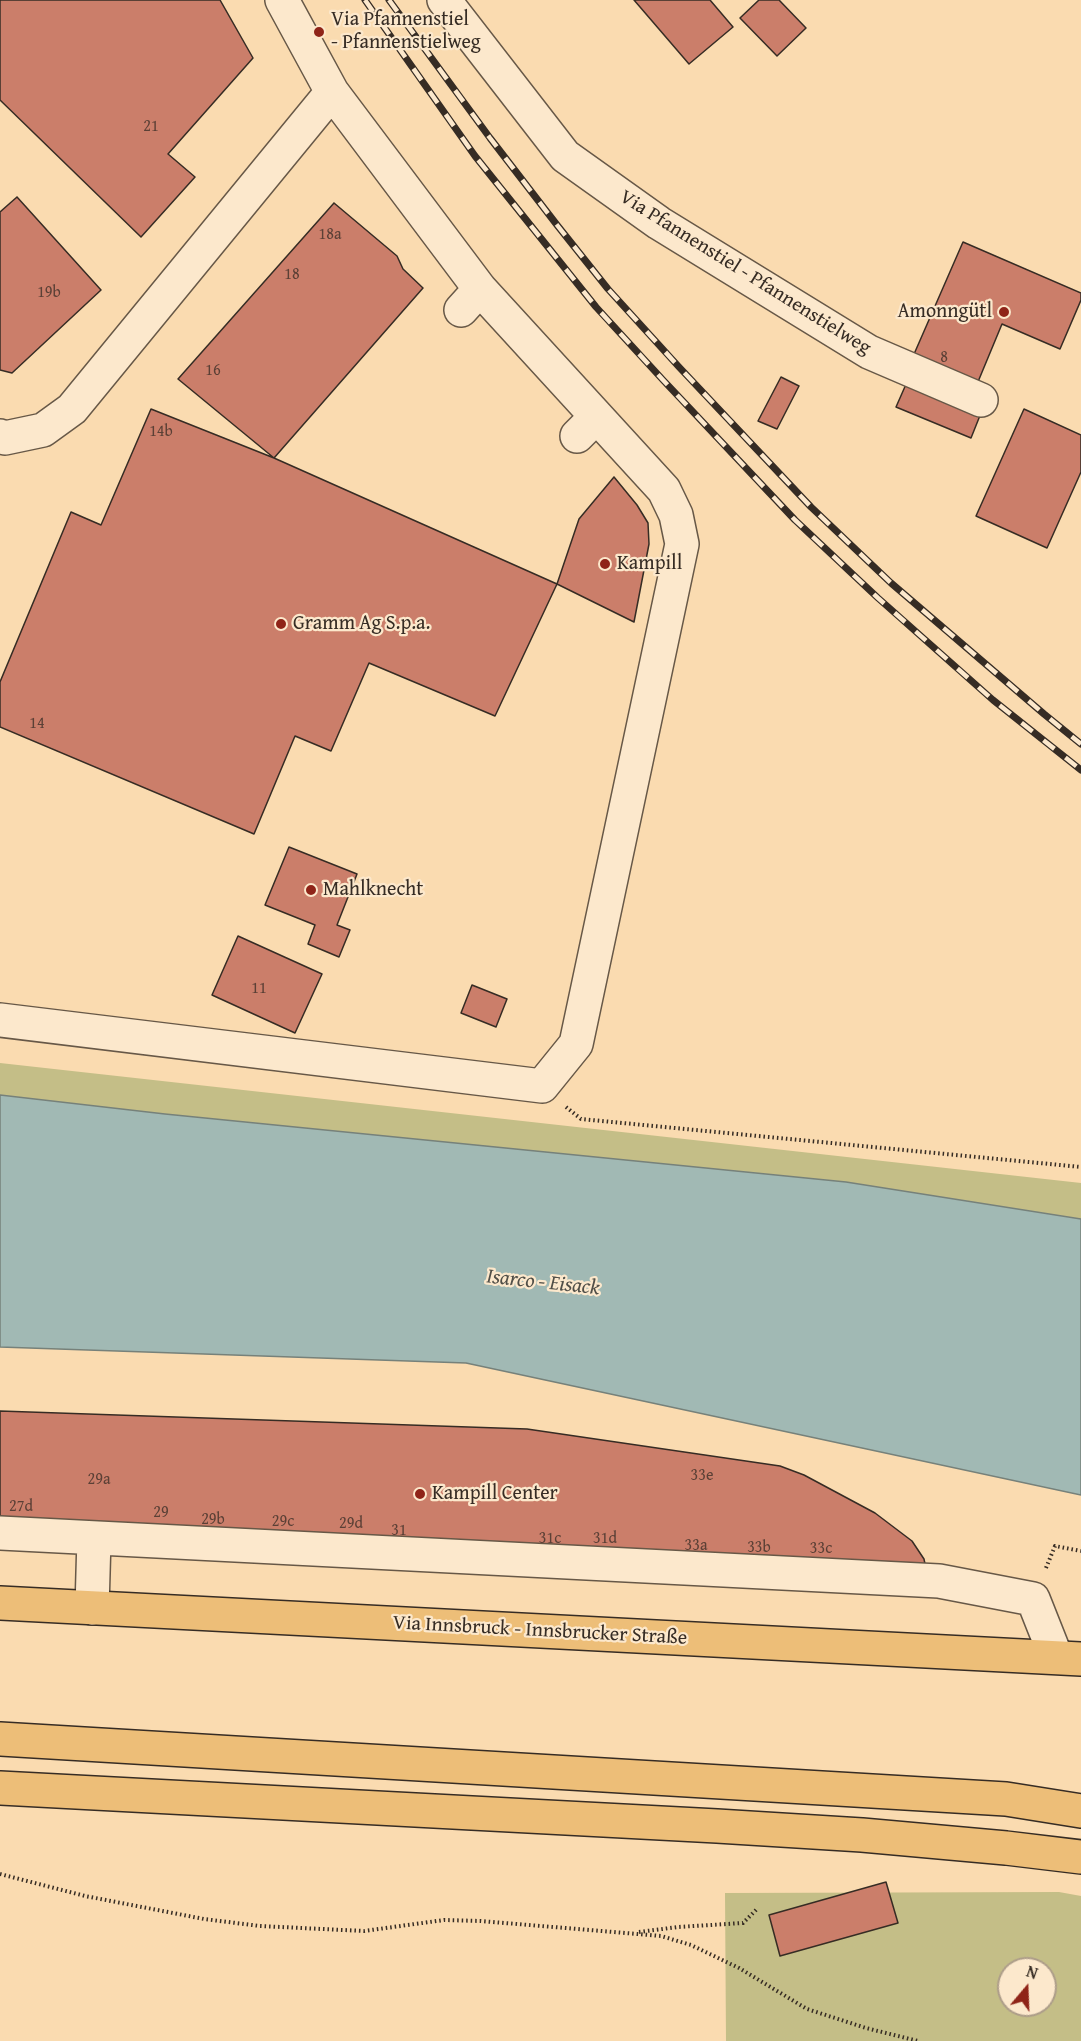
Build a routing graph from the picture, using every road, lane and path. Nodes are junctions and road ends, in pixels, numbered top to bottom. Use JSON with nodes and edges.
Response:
{"nodes":[{"id":1,"x":282,"y":0,"type":"edge"},
{"id":2,"x":444,"y":0,"type":"edge"},
{"id":3,"x":332,"y":92,"type":"junction"},
{"id":4,"x":981,"y":400,"type":"dead end"},
{"id":5,"x":0,"y":436,"type":"edge"},
{"id":6,"x":0,"y":1020,"type":"edge"},
{"id":7,"x":542,"y":1086,"type":"junction"},
{"id":8,"x":1081,"y":1167,"type":"edge"},
{"id":9,"x":0,"y":1533,"type":"edge"},
{"id":10,"x":94,"y":1538,"type":"junction"},
{"id":11,"x":1081,"y":1551,"type":"edge"},
{"id":12,"x":1033,"y":1599,"type":"junction"},
{"id":13,"x":0,"y":1603,"type":"edge"},
{"id":14,"x":92,"y":1608,"type":"junction"},
{"id":15,"x":1068,"y":1658,"type":"edge"},
{"id":16,"x":0,"y":1739,"type":"edge"},
{"id":17,"x":0,"y":1788,"type":"edge"},
{"id":18,"x":1081,"y":1811,"type":"edge"},
{"id":19,"x":1081,"y":1857,"type":"edge"},
{"id":20,"x":0,"y":1874,"type":"edge"},
{"id":21,"x":757,"y":1909,"type":"dead end"},
{"id":22,"x":633,"y":1933,"type":"junction"},
{"id":23,"x":918,"y":2041,"type":"edge"}],
"edges":[{"from":1,"to":3,"type":"street"},
{"from":2,"to":4,"type":"street","name":"Via Pfannenstiel - Pfannenstielweg"},
{"from":3,"to":5,"type":"street"},
{"from":3,"to":7,"type":"street"},
{"from":6,"to":7,"type":"street"},
{"from":7,"to":8,"type":"path"},
{"from":9,"to":10,"type":"street"},
{"from":10,"to":12,"type":"street"},
{"from":10,"to":14,"type":"street"},
{"from":11,"to":12,"type":"path"},
{"from":12,"to":15,"type":"street"},
{"from":13,"to":14,"type":"main road","name":"Via Innsbruck - Innsbrucker Straße"},
{"from":14,"to":15,"type":"main road","name":"Via Innsbruck - Innsbrucker Straße"},
{"from":16,"to":18,"type":"main road"},
{"from":17,"to":19,"type":"main road"},
{"from":20,"to":22,"type":"path"},
{"from":21,"to":22,"type":"path"},
{"from":22,"to":23,"type":"path"}]}
